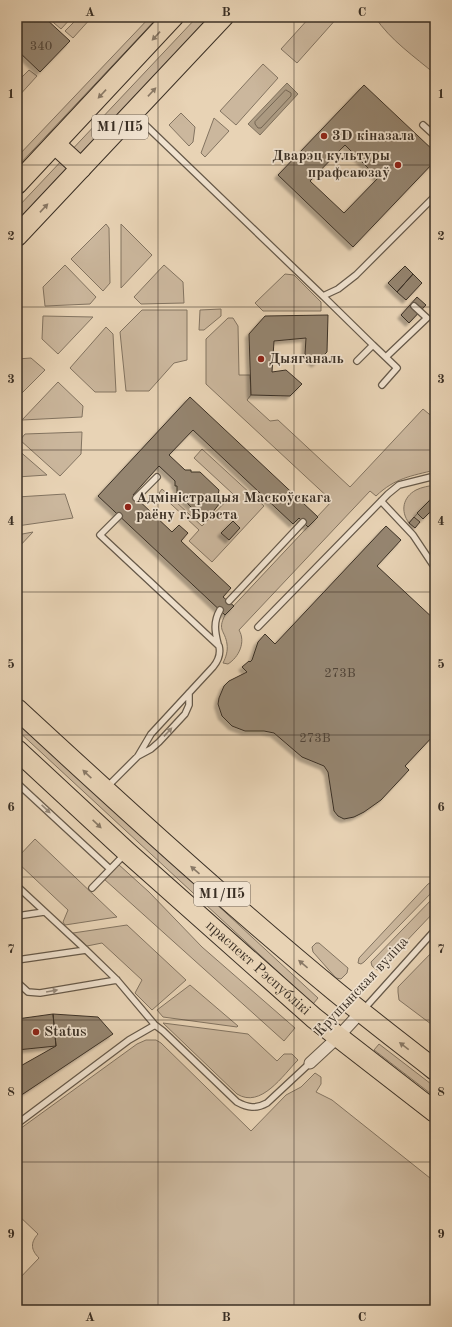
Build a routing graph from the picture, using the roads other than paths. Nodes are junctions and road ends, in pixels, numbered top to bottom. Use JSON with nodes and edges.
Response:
{"nodes":[{"id":1,"x":173,"y":17,"type":"edge"},
{"id":2,"x":223,"y":17,"type":"edge"},
{"id":3,"x":132,"y":113,"type":"junction"},
{"id":4,"x":423,"y":125,"type":"dead end"},
{"id":5,"x":435,"y":136,"type":"edge"},
{"id":6,"x":55,"y":144,"type":"junction"},
{"id":7,"x":81,"y":168,"type":"junction"},
{"id":8,"x":17,"y":184,"type":"edge"},
{"id":9,"x":435,"y":196,"type":"edge"},
{"id":10,"x":17,"y":236,"type":"edge"},
{"id":11,"x":324,"y":296,"type":"junction"},
{"id":12,"x":414,"y":306,"type":"dead end"},
{"id":13,"x":372,"y":345,"type":"junction"},
{"id":14,"x":386,"y":358,"type":"junction"},
{"id":15,"x":357,"y":361,"type":"dead end"},
{"id":16,"x":382,"y":385,"type":"dead end"},
{"id":17,"x":435,"y":476,"type":"edge"},
{"id":18,"x":157,"y":477,"type":"dead end"},
{"id":19,"x":136,"y":498,"type":"dead end"},
{"id":20,"x":381,"y":501,"type":"junction"},
{"id":21,"x":119,"y":516,"type":"dead end"},
{"id":22,"x":303,"y":522,"type":"dead end"},
{"id":23,"x":435,"y":568,"type":"edge"},
{"id":24,"x":229,"y":602,"type":"dead end"},
{"id":25,"x":220,"y":610,"type":"dead end"},
{"id":26,"x":258,"y":627,"type":"dead end"},
{"id":27,"x":219,"y":646,"type":"junction"},
{"id":28,"x":189,"y":693,"type":"junction"},
{"id":29,"x":17,"y":709,"type":"edge"},
{"id":30,"x":17,"y":750,"type":"edge"},
{"id":31,"x":138,"y":756,"type":"junction"},
{"id":32,"x":17,"y":783,"type":"edge"},
{"id":33,"x":104,"y":790,"type":"junction"},
{"id":34,"x":127,"y":852,"type":"junction"},
{"id":35,"x":110,"y":869,"type":"junction"},
{"id":36,"x":17,"y":886,"type":"edge"},
{"id":37,"x":92,"y":888,"type":"dead end"},
{"id":38,"x":44,"y":912,"type":"junction"},
{"id":39,"x":17,"y":916,"type":"edge"},
{"id":40,"x":434,"y":932,"type":"edge"},
{"id":41,"x":86,"y":950,"type":"junction"},
{"id":42,"x":17,"y":960,"type":"edge"},
{"id":43,"x":117,"y":980,"type":"junction"},
{"id":44,"x":17,"y":982,"type":"edge"},
{"id":45,"x":361,"y":1012,"type":"junction"},
{"id":46,"x":155,"y":1025,"type":"junction"},
{"id":47,"x":338,"y":1038,"type":"junction"},
{"id":48,"x":310,"y":1063,"type":"joint"},
{"id":49,"x":435,"y":1070,"type":"edge"},
{"id":50,"x":435,"y":1112,"type":"edge"},
{"id":51,"x":17,"y":1124,"type":"edge"}],
"edges":[{"from":1,"to":6,"type":"highway","number":"М1/П5","one_way":true},
{"from":3,"to":2,"type":"highway","number":"М1/П5","one_way":true},
{"from":3,"to":7,"type":"highway","number":"М1/П5"},
{"from":3,"to":11,"type":"lane"},
{"from":4,"to":5,"type":"lane"},
{"from":6,"to":7,"type":"highway"},
{"from":6,"to":8,"type":"highway","number":"М1/П5"},
{"from":10,"to":7,"type":"highway","number":"М1/П5","one_way":true},
{"from":9,"to":11,"type":"lane"},
{"from":11,"to":13,"type":"lane"},
{"from":12,"to":14,"type":"lane"},
{"from":13,"to":14,"type":"lane"},
{"from":13,"to":15,"type":"lane"},
{"from":14,"to":16,"type":"lane"},
{"from":17,"to":20,"type":"lane"},
{"from":18,"to":19,"type":"lane"},
{"from":20,"to":23,"type":"lane"},
{"from":20,"to":26,"type":"lane"},
{"from":21,"to":27,"type":"lane"},
{"from":22,"to":24,"type":"lane"},
{"from":25,"to":27,"type":"lane"},
{"from":27,"to":28,"type":"lane"},
{"from":28,"to":31,"type":"lane"},
{"from":31,"to":28,"type":"lane","one_way":true},
{"from":33,"to":29,"type":"highway","name":"праспект Рэспублікі","number":"М1/П5","one_way":true},
{"from":30,"to":34,"type":"highway","name":"праспект Рэспублікі","number":"М1/П5","one_way":true},
{"from":31,"to":33,"type":"lane"},
{"from":32,"to":35,"type":"lane","one_way":true},
{"from":45,"to":33,"type":"highway","name":"праспект Рэспублікі","number":"М1/П5","one_way":true},
{"from":34,"to":35,"type":"lane"},
{"from":34,"to":47,"type":"highway","name":"праспект Рэспублікі","number":"М1/П5"},
{"from":35,"to":37,"type":"lane"},
{"from":36,"to":38,"type":"lane"},
{"from":38,"to":39,"type":"lane"},
{"from":38,"to":41,"type":"lane"},
{"from":40,"to":45,"type":"lane","name":"Крушынская вуліца"},
{"from":41,"to":42,"type":"lane"},
{"from":41,"to":43,"type":"lane"},
{"from":44,"to":43,"type":"lane","one_way":true},
{"from":43,"to":46,"type":"lane"},
{"from":45,"to":47,"type":"street","name":"Крушынская вуліца"},
{"from":49,"to":45,"type":"highway","name":"праспект Рэспублікі","number":"М1/П5","one_way":true},
{"from":46,"to":48,"type":"lane"},
{"from":46,"to":51,"type":"lane"},
{"from":47,"to":48,"type":"street","name":"Крушынская вуліца"},
{"from":47,"to":50,"type":"highway","name":"праспект Рэспублікі","number":"М1/П5"}]}
